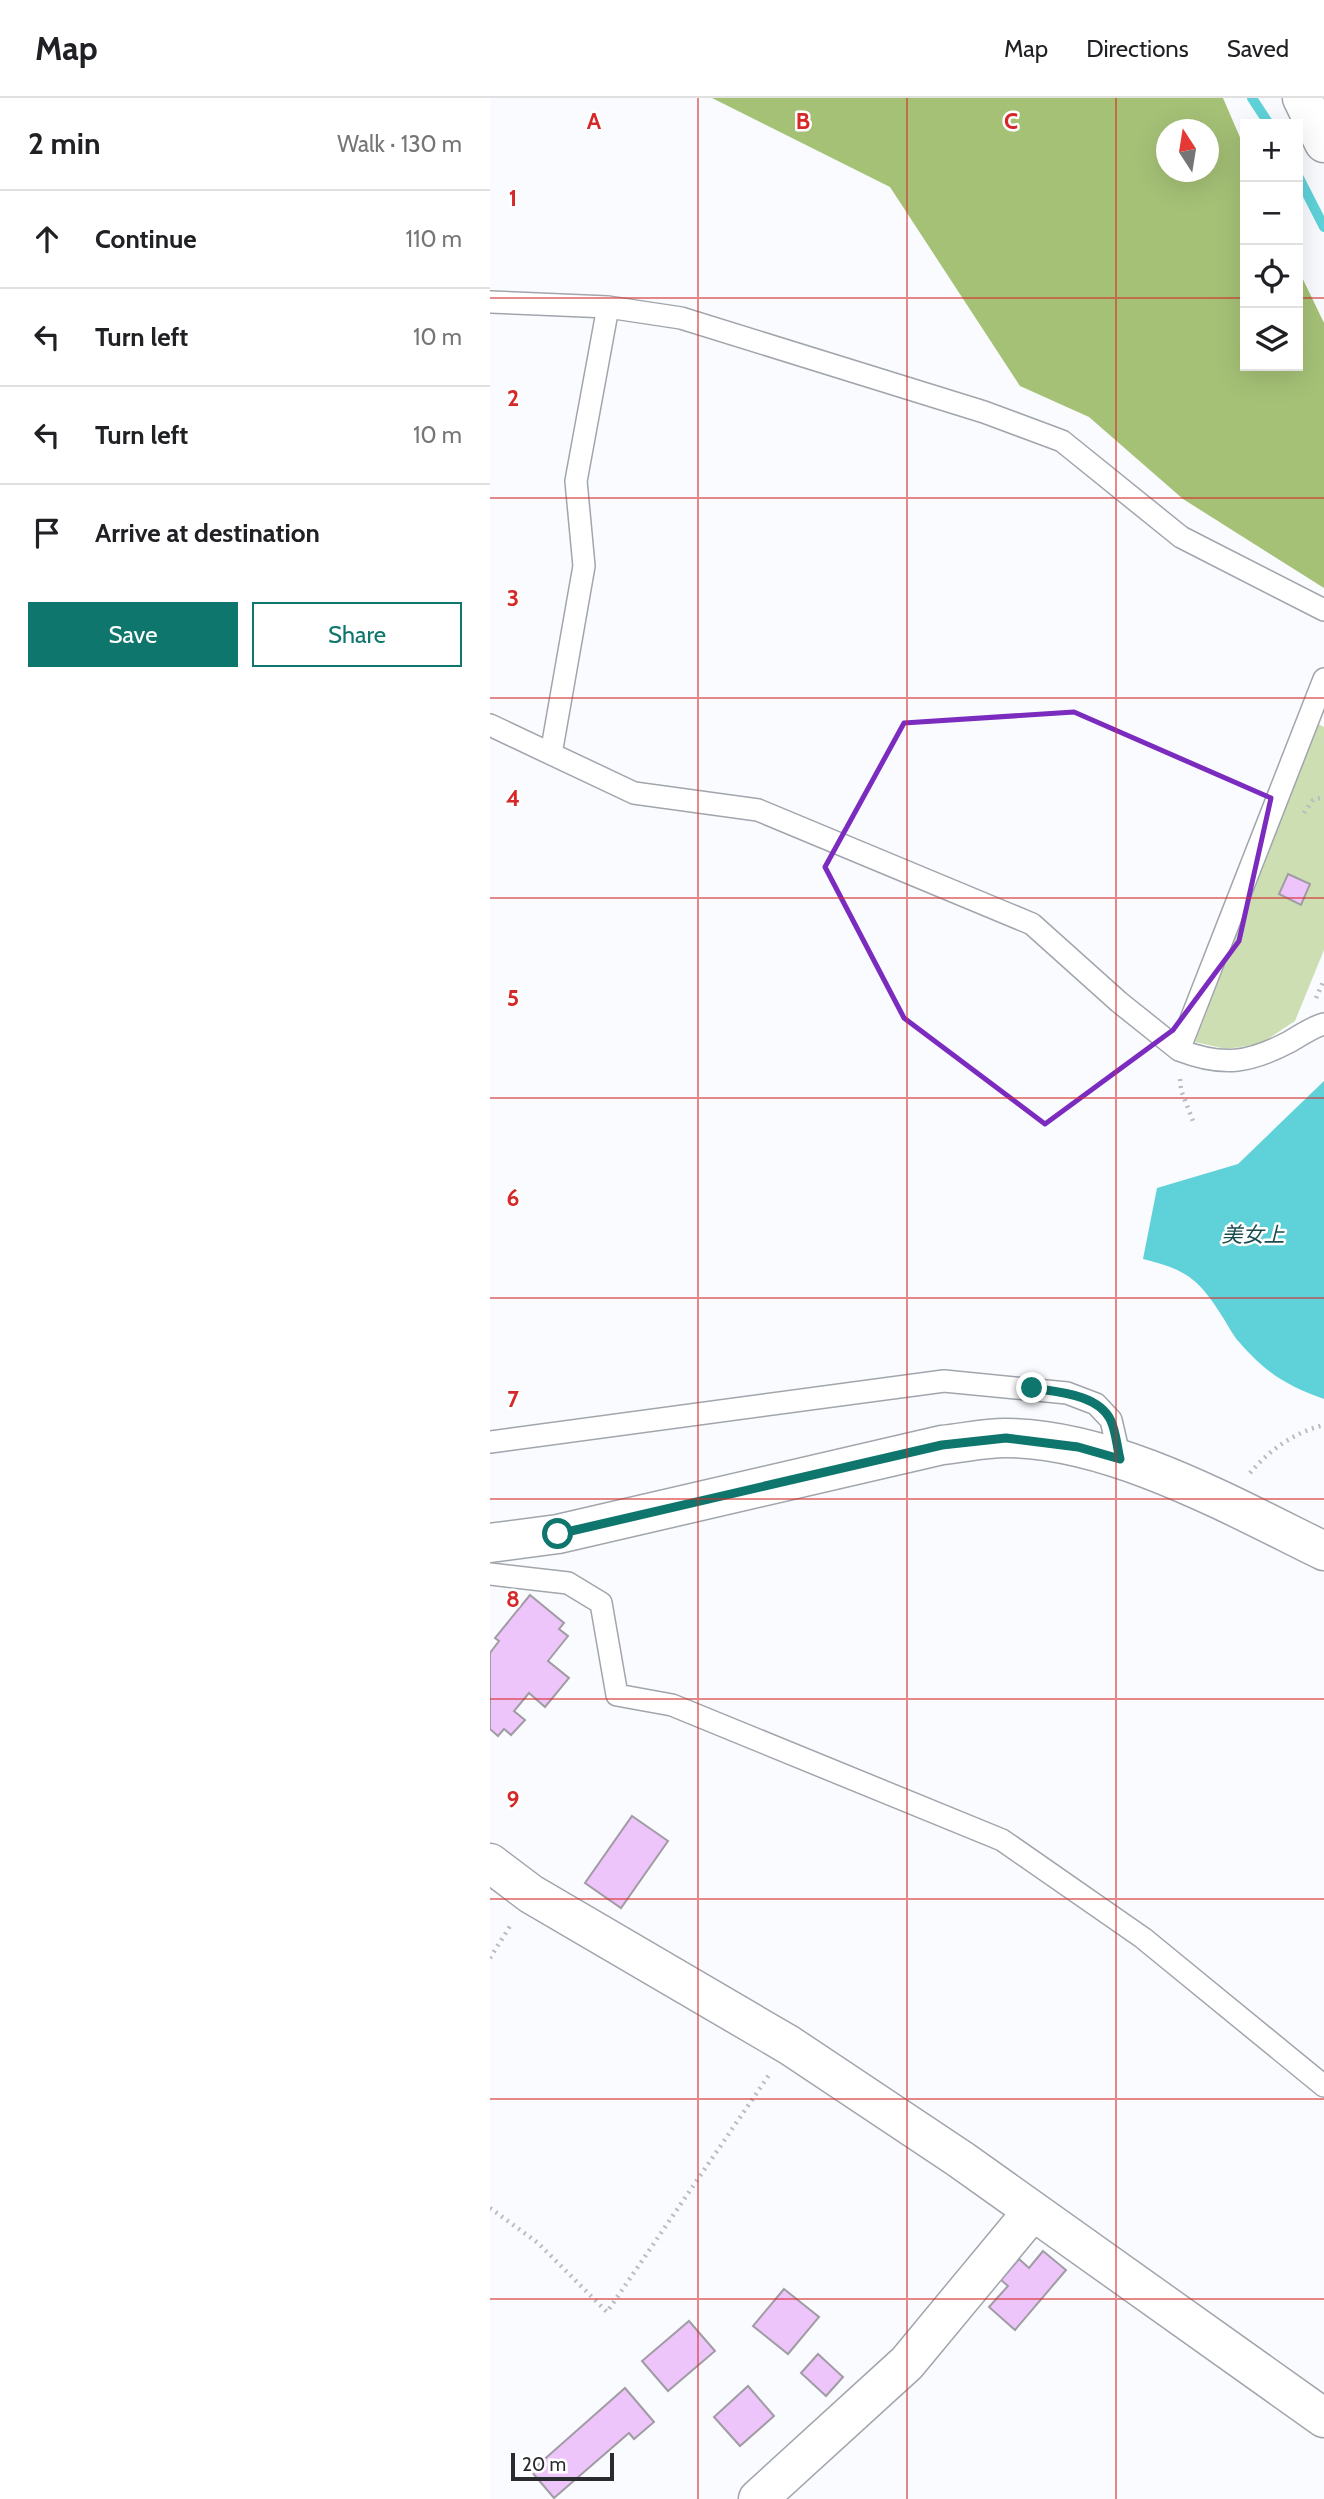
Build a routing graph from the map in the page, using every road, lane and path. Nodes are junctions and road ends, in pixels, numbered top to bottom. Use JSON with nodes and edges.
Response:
{"nodes":[{"id":1,"x":1302,"y":98,"type":"edge"},
{"id":2,"x":1324,"y":143,"type":"edge"},
{"id":3,"x":490,"y":302,"type":"edge"},
{"id":4,"x":608,"y":307,"type":"junction"},
{"id":5,"x":1324,"y":611,"type":"edge"},
{"id":6,"x":1324,"y":679,"type":"edge"},
{"id":7,"x":490,"y":725,"type":"edge"},
{"id":8,"x":551,"y":754,"type":"junction"},
{"id":9,"x":1324,"y":1024,"type":"edge"},
{"id":10,"x":1179,"y":1050,"type":"junction"},
{"id":11,"x":1193,"y":1121,"type":"dead end"},
{"id":12,"x":1324,"y":1425,"type":"edge"},
{"id":13,"x":490,"y":1442,"type":"edge"},
{"id":14,"x":1120,"y":1459,"type":"junction"},
{"id":15,"x":1246,"y":1477,"type":"dead end"},
{"id":16,"x":490,"y":1543,"type":"edge"},
{"id":17,"x":1324,"y":1551,"type":"edge"},
{"id":18,"x":490,"y":1574,"type":"edge"},
{"id":19,"x":490,"y":1863,"type":"edge"},
{"id":20,"x":789,"y":2045,"type":"junction"},
{"id":21,"x":1324,"y":2086,"type":"edge"},
{"id":22,"x":490,"y":2208,"type":"edge"},
{"id":23,"x":1032,"y":2213,"type":"junction"},
{"id":24,"x":1324,"y":2418,"type":"edge"},
{"id":25,"x":758,"y":2499,"type":"edge"}],
"edges":[{"from":1,"to":2,"type":"street"},
{"from":3,"to":4,"type":"lane"},
{"from":4,"to":5,"type":"lane"},
{"from":4,"to":8,"type":"lane"},
{"from":6,"to":10,"type":"lane"},
{"from":7,"to":8,"type":"lane"},
{"from":8,"to":10,"type":"lane"},
{"from":9,"to":10,"type":"lane"},
{"from":10,"to":11,"type":"path"},
{"from":12,"to":15,"type":"path"},
{"from":13,"to":14,"type":"lane"},
{"from":14,"to":16,"type":"street"},
{"from":14,"to":17,"type":"street"},
{"from":18,"to":21,"type":"lane"},
{"from":19,"to":20,"type":"street"},
{"from":20,"to":22,"type":"path"},
{"from":20,"to":23,"type":"street"},
{"from":23,"to":24,"type":"street"},
{"from":23,"to":25,"type":"street"}]}
